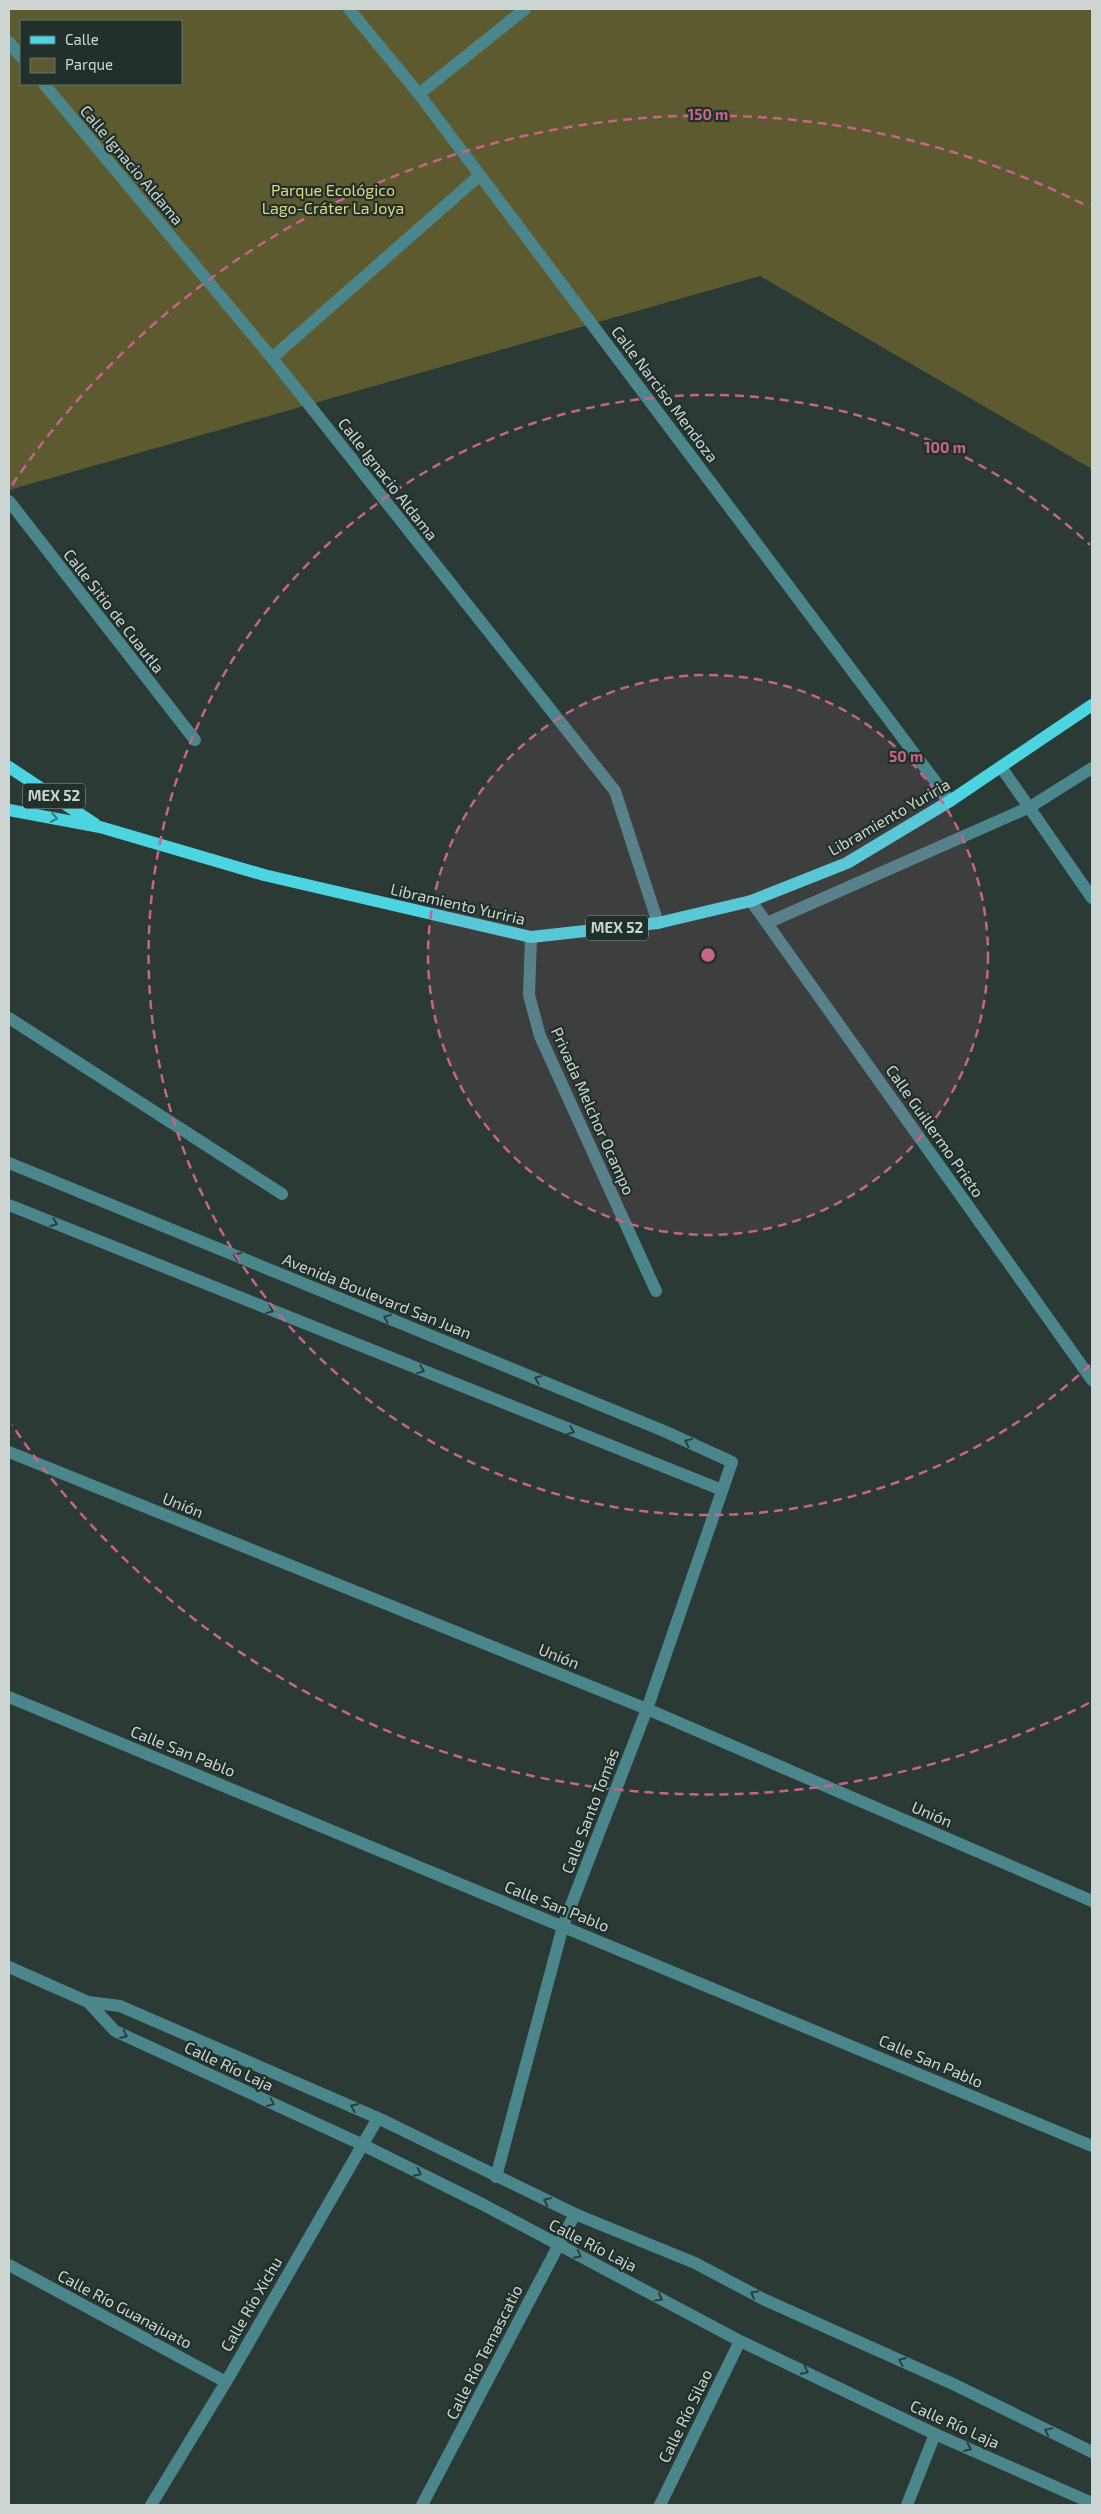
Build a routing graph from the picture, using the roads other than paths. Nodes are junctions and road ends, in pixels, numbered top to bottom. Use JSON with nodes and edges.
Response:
{"nodes":[{"id":1,"x":349,"y":9,"type":"edge"},
{"id":2,"x":525,"y":9,"type":"edge"},
{"id":3,"x":9,"y":42,"type":"edge"},
{"id":4,"x":20,"y":56,"type":"edge"},
{"id":5,"x":45,"y":85,"type":"edge"},
{"id":6,"x":419,"y":94,"type":"junction"},
{"id":7,"x":480,"y":175,"type":"junction"},
{"id":8,"x":272,"y":358,"type":"junction"},
{"id":9,"x":9,"y":501,"type":"edge"},
{"id":10,"x":1092,"y":706,"type":"edge"},
{"id":11,"x":195,"y":740,"type":"dead end"},
{"id":12,"x":9,"y":767,"type":"edge"},
{"id":13,"x":1001,"y":767,"type":"junction"},
{"id":14,"x":1092,"y":768,"type":"edge"},
{"id":15,"x":950,"y":801,"type":"junction"},
{"id":16,"x":1030,"y":807,"type":"junction"},
{"id":17,"x":9,"y":810,"type":"edge"},
{"id":18,"x":100,"y":827,"type":"junction"},
{"id":19,"x":1092,"y":898,"type":"edge"},
{"id":20,"x":751,"y":901,"type":"junction"},
{"id":21,"x":658,"y":923,"type":"junction"},
{"id":22,"x":767,"y":923,"type":"junction"},
{"id":23,"x":531,"y":937,"type":"junction"},
{"id":24,"x":9,"y":1018,"type":"edge"},
{"id":25,"x":9,"y":1163,"type":"edge"},
{"id":26,"x":282,"y":1194,"type":"dead end"},
{"id":27,"x":9,"y":1205,"type":"edge"},
{"id":28,"x":656,"y":1291,"type":"dead end"},
{"id":29,"x":1092,"y":1380,"type":"edge"},
{"id":30,"x":9,"y":1452,"type":"edge"},
{"id":31,"x":732,"y":1462,"type":"joint"},
{"id":32,"x":722,"y":1490,"type":"junction"},
{"id":33,"x":9,"y":1697,"type":"edge"},
{"id":34,"x":647,"y":1709,"type":"junction"},
{"id":35,"x":1092,"y":1901,"type":"edge"},
{"id":36,"x":563,"y":1926,"type":"junction"},
{"id":37,"x":9,"y":1968,"type":"edge"},
{"id":38,"x":88,"y":2002,"type":"junction"},
{"id":39,"x":378,"y":2118,"type":"junction"},
{"id":40,"x":361,"y":2144,"type":"junction"},
{"id":41,"x":1092,"y":2146,"type":"edge"},
{"id":42,"x":496,"y":2176,"type":"junction"},
{"id":43,"x":575,"y":2214,"type":"junction"},
{"id":44,"x":558,"y":2245,"type":"junction"},
{"id":45,"x":9,"y":2265,"type":"edge"},
{"id":46,"x":740,"y":2341,"type":"junction"},
{"id":47,"x":226,"y":2382,"type":"junction"},
{"id":48,"x":935,"y":2434,"type":"junction"},
{"id":49,"x":1092,"y":2452,"type":"edge"},
{"id":50,"x":1092,"y":2503,"type":"edge"},
{"id":51,"x":151,"y":2505,"type":"edge"},
{"id":52,"x":422,"y":2505,"type":"edge"},
{"id":53,"x":660,"y":2505,"type":"edge"},
{"id":54,"x":907,"y":2505,"type":"edge"}],
"edges":[{"from":1,"to":6,"type":"street","name":"Calle Narciso Mendoza"},
{"from":2,"to":6,"type":"street"},
{"from":3,"to":4,"type":"street"},
{"from":5,"to":8,"type":"street","name":"Calle Ignacio Aldama"},
{"from":6,"to":7,"type":"street","name":"Calle Narciso Mendoza"},
{"from":7,"to":8,"type":"street"},
{"from":7,"to":15,"type":"street","name":"Calle Narciso Mendoza"},
{"from":8,"to":21,"type":"street","name":"Calle Ignacio Aldama"},
{"from":9,"to":11,"type":"street","name":"Calle Sitio de Cuautla"},
{"from":10,"to":13,"type":"main road","name":"Libramiento Yuriria","number":"MEX 52"},
{"from":12,"to":18,"type":"main road","name":"Libramiento Yuriria","number":"MEX 52"},
{"from":13,"to":15,"type":"main road","name":"Libramiento Yuriria","number":"MEX 52"},
{"from":13,"to":16,"type":"street"},
{"from":14,"to":16,"type":"street"},
{"from":15,"to":20,"type":"main road","name":"Libramiento Yuriria","number":"MEX 52"},
{"from":16,"to":19,"type":"street"},
{"from":16,"to":22,"type":"street"},
{"from":17,"to":18,"type":"main road","name":"Libramiento Yuriria","number":"MEX 52","one_way":true},
{"from":18,"to":23,"type":"main road","name":"Libramiento Yuriria","number":"MEX 52"},
{"from":20,"to":21,"type":"main road","name":"Libramiento Yuriria","number":"MEX 52"},
{"from":20,"to":22,"type":"street","name":"Calle Guillermo Prieto"},
{"from":21,"to":23,"type":"main road","name":"Libramiento Yuriria","number":"MEX 52"},
{"from":22,"to":29,"type":"street","name":"Calle Guillermo Prieto"},
{"from":23,"to":28,"type":"street","name":"Privada Melchor Ocampo"},
{"from":24,"to":26,"type":"street"},
{"from":31,"to":25,"type":"street","name":"Avenida Boulevard San Juan","one_way":true},
{"from":27,"to":32,"type":"street","one_way":true},
{"from":30,"to":34,"type":"street","name":"Unión"},
{"from":31,"to":32,"type":"street","name":"Calle Santo Tomás"},
{"from":32,"to":34,"type":"street","name":"Calle Santo Tomás"},
{"from":33,"to":36,"type":"street","name":"Calle San Pablo"},
{"from":34,"to":35,"type":"street","name":"Unión"},
{"from":34,"to":36,"type":"street","name":"Calle Santo Tomás"},
{"from":36,"to":41,"type":"street","name":"Calle San Pablo"},
{"from":36,"to":42,"type":"street","name":"Calle Santo Tomás"},
{"from":37,"to":38,"type":"street","name":"Calle Río Laja"},
{"from":39,"to":38,"type":"street","name":"Calle Río Laja","one_way":true},
{"from":38,"to":40,"type":"street","name":"Calle Río Laja","one_way":true},
{"from":39,"to":40,"type":"street","name":"Calle Río Xichu"},
{"from":39,"to":42,"type":"street","name":"Calle Río Laja"},
{"from":40,"to":44,"type":"street","name":"Calle Río Laja","one_way":true},
{"from":40,"to":47,"type":"street","name":"Calle Río Xichu"},
{"from":43,"to":42,"type":"street","name":"Calle Río Laja","one_way":true},
{"from":43,"to":44,"type":"street","name":"Calle Río Temascatio"},
{"from":49,"to":43,"type":"street","name":"Calle Río Laja","one_way":true},
{"from":44,"to":46,"type":"street","name":"Calle Río Laja","one_way":true},
{"from":44,"to":52,"type":"street","name":"Calle Río Temascatio"},
{"from":45,"to":47,"type":"street","name":"Calle Río Guanajuato"},
{"from":46,"to":48,"type":"street","name":"Calle Río Laja","one_way":true},
{"from":46,"to":53,"type":"street","name":"Calle Río Silao"},
{"from":47,"to":51,"type":"street","name":"Calle Río Xichu"},
{"from":48,"to":50,"type":"street","name":"Calle Río Laja","one_way":true},
{"from":48,"to":54,"type":"street"}]}
